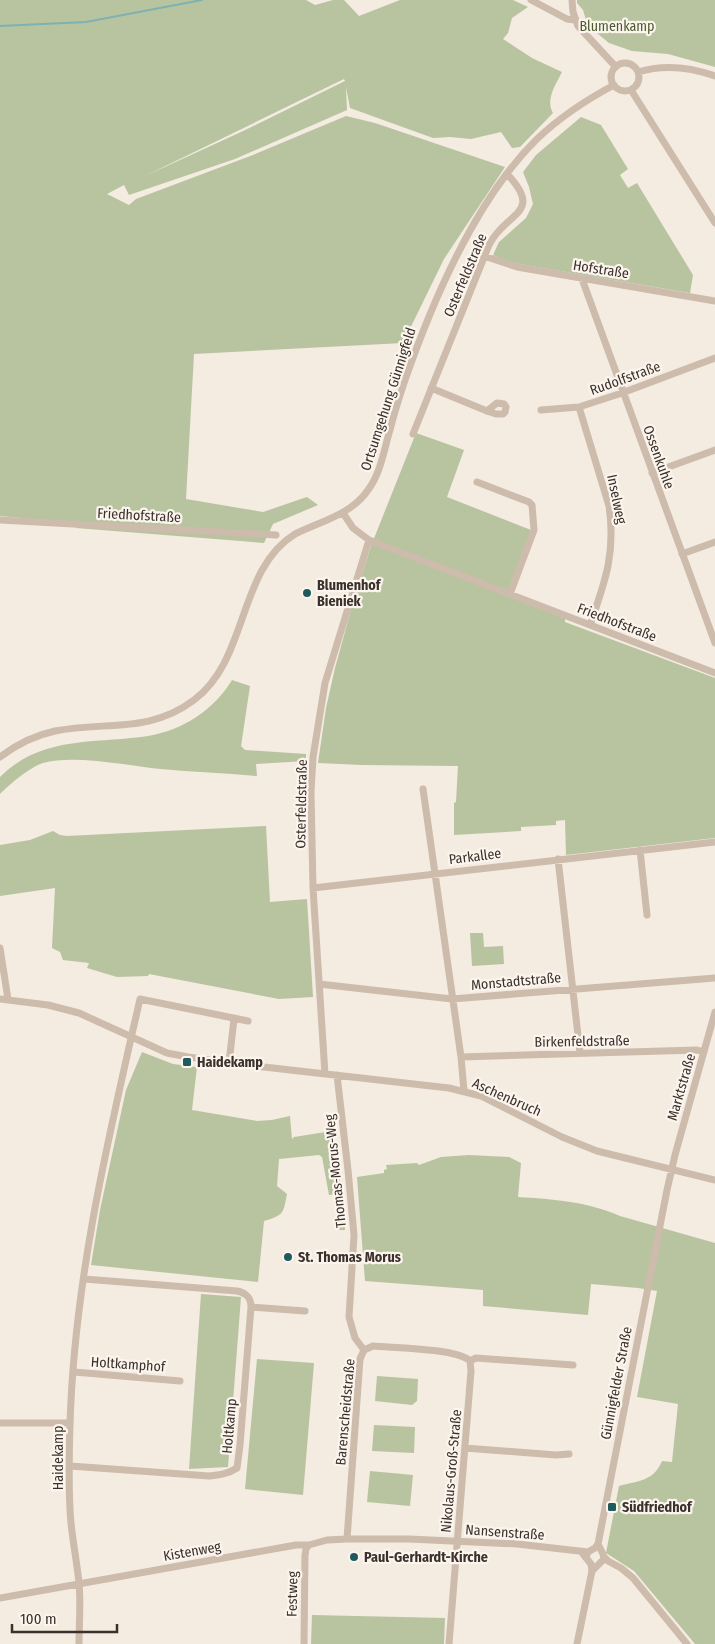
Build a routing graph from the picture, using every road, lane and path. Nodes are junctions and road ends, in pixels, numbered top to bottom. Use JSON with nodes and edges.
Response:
{"nodes":[{"id":1,"x":531,"y":0,"type":"edge"},
{"id":2,"x":572,"y":0,"type":"edge"},
{"id":3,"x":575,"y":20,"type":"junction"},
{"id":4,"x":616,"y":67,"type":"junction"},
{"id":5,"x":638,"y":72,"type":"junction"},
{"id":6,"x":715,"y":76,"type":"edge"},
{"id":7,"x":614,"y":84,"type":"junction"},
{"id":8,"x":631,"y":90,"type":"junction"},
{"id":9,"x":507,"y":174,"type":"junction"},
{"id":10,"x":715,"y":223,"type":"edge"},
{"id":11,"x":484,"y":256,"type":"junction"},
{"id":12,"x":582,"y":278,"type":"junction"},
{"id":13,"x":715,"y":301,"type":"edge"},
{"id":14,"x":715,"y":358,"type":"edge"},
{"id":15,"x":431,"y":388,"type":"junction"},
{"id":16,"x":622,"y":393,"type":"junction"},
{"id":17,"x":579,"y":407,"type":"junction"},
{"id":18,"x":487,"y":410,"type":"dead end"},
{"id":19,"x":540,"y":410,"type":"dead end"},
{"id":20,"x":413,"y":434,"type":"dead end"},
{"id":21,"x":715,"y":450,"type":"edge"},
{"id":22,"x":652,"y":473,"type":"junction"},
{"id":23,"x":477,"y":482,"type":"dead end"},
{"id":24,"x":343,"y":513,"type":"junction"},
{"id":25,"x":0,"y":520,"type":"edge"},
{"id":26,"x":276,"y":535,"type":"dead end"},
{"id":27,"x":369,"y":540,"type":"junction"},
{"id":28,"x":715,"y":542,"type":"edge"},
{"id":29,"x":682,"y":554,"type":"junction"},
{"id":30,"x":510,"y":594,"type":"junction"},
{"id":31,"x":590,"y":625,"type":"junction"},
{"id":32,"x":715,"y":640,"type":"edge"},
{"id":33,"x":715,"y":673,"type":"edge"},
{"id":34,"x":0,"y":757,"type":"edge"},
{"id":35,"x":423,"y":789,"type":"dead end"},
{"id":36,"x":715,"y":842,"type":"edge"},
{"id":37,"x":640,"y":850,"type":"junction"},
{"id":38,"x":558,"y":859,"type":"junction"},
{"id":39,"x":435,"y":874,"type":"junction"},
{"id":40,"x":313,"y":888,"type":"junction"},
{"id":41,"x":647,"y":915,"type":"dead end"},
{"id":42,"x":0,"y":948,"type":"edge"},
{"id":43,"x":715,"y":978,"type":"edge"},
{"id":44,"x":319,"y":984,"type":"junction"},
{"id":45,"x":572,"y":989,"type":"junction"},
{"id":46,"x":4,"y":999,"type":"edge"},
{"id":47,"x":452,"y":999,"type":"junction"},
{"id":48,"x":715,"y":1012,"type":"edge"},
{"id":49,"x":234,"y":1019,"type":"junction"},
{"id":50,"x":248,"y":1021,"type":"dead end"},
{"id":51,"x":131,"y":1037,"type":"junction"},
{"id":52,"x":704,"y":1052,"type":"junction"},
{"id":53,"x":580,"y":1054,"type":"junction"},
{"id":54,"x":460,"y":1056,"type":"junction"},
{"id":55,"x":229,"y":1063,"type":"junction"},
{"id":56,"x":325,"y":1074,"type":"junction"},
{"id":57,"x":337,"y":1076,"type":"junction"},
{"id":58,"x":464,"y":1091,"type":"junction"},
{"id":59,"x":672,"y":1170,"type":"junction"},
{"id":60,"x":715,"y":1180,"type":"edge"},
{"id":61,"x":84,"y":1279,"type":"junction"},
{"id":62,"x":251,"y":1307,"type":"junction"},
{"id":63,"x":305,"y":1312,"type":"dead end"},
{"id":64,"x":364,"y":1350,"type":"junction"},
{"id":65,"x":470,"y":1361,"type":"junction"},
{"id":66,"x":573,"y":1365,"type":"dead end"},
{"id":67,"x":74,"y":1372,"type":"junction"},
{"id":68,"x":180,"y":1381,"type":"dead end"},
{"id":69,"x":0,"y":1423,"type":"edge"},
{"id":70,"x":70,"y":1423,"type":"junction"},
{"id":71,"x":465,"y":1448,"type":"junction"},
{"id":72,"x":569,"y":1454,"type":"dead end"},
{"id":73,"x":70,"y":1466,"type":"junction"},
{"id":74,"x":346,"y":1538,"type":"junction"},
{"id":75,"x":458,"y":1541,"type":"junction"},
{"id":76,"x":309,"y":1545,"type":"junction"},
{"id":77,"x":598,"y":1547,"type":"junction"},
{"id":78,"x":585,"y":1554,"type":"junction"},
{"id":79,"x":599,"y":1564,"type":"junction"},
{"id":80,"x":80,"y":1584,"type":"junction"},
{"id":81,"x":0,"y":1598,"type":"edge"},
{"id":82,"x":79,"y":1644,"type":"edge"},
{"id":83,"x":304,"y":1644,"type":"edge"},
{"id":84,"x":449,"y":1644,"type":"edge"},
{"id":85,"x":577,"y":1644,"type":"edge"},
{"id":86,"x":687,"y":1644,"type":"edge"}],
"edges":[{"from":1,"to":3,"type":"street"},
{"from":2,"to":3,"type":"street"},
{"from":3,"to":4,"type":"street"},
{"from":4,"to":5,"type":"street"},
{"from":4,"to":7,"type":"street"},
{"from":5,"to":6,"type":"street"},
{"from":5,"to":8,"type":"street"},
{"from":7,"to":8,"type":"street"},
{"from":7,"to":9,"type":"street"},
{"from":8,"to":10,"type":"street"},
{"from":9,"to":11,"type":"street","name":"Osterfeldstraße"},
{"from":9,"to":24,"type":"street","name":"Ortsumgehung Günnigfeld"},
{"from":11,"to":12,"type":"street","name":"Hofstraße"},
{"from":11,"to":15,"type":"street","name":"Osterfeldstraße"},
{"from":12,"to":13,"type":"street","name":"Hofstraße"},
{"from":12,"to":16,"type":"street","name":"Ossenkuhle"},
{"from":14,"to":16,"type":"street","name":"Rudolfstraße"},
{"from":15,"to":18,"type":"street"},
{"from":15,"to":20,"type":"street","name":"Osterfeldstraße"},
{"from":16,"to":17,"type":"street","name":"Rudolfstraße"},
{"from":16,"to":22,"type":"street","name":"Ossenkuhle"},
{"from":17,"to":19,"type":"street","name":"Rudolfstraße"},
{"from":17,"to":31,"type":"street","name":"Inselweg"},
{"from":21,"to":22,"type":"street"},
{"from":22,"to":29,"type":"street","name":"Ossenkuhle"},
{"from":23,"to":30,"type":"street"},
{"from":24,"to":27,"type":"street","name":"Friedhofstraße"},
{"from":24,"to":34,"type":"street","name":"Ortsumgehung Günnigfeld"},
{"from":25,"to":26,"type":"street","name":"Friedhofstraße"},
{"from":27,"to":30,"type":"street","name":"Friedhofstraße"},
{"from":27,"to":40,"type":"street","name":"Osterfeldstraße"},
{"from":28,"to":29,"type":"street"},
{"from":29,"to":32,"type":"street","name":"Ossenkuhle"},
{"from":30,"to":31,"type":"street","name":"Friedhofstraße"},
{"from":31,"to":33,"type":"street","name":"Friedhofstraße"},
{"from":35,"to":39,"type":"street"},
{"from":36,"to":37,"type":"street","name":"Parkallee"},
{"from":37,"to":38,"type":"street","name":"Parkallee"},
{"from":37,"to":41,"type":"street"},
{"from":38,"to":39,"type":"street","name":"Parkallee"},
{"from":38,"to":45,"type":"street"},
{"from":39,"to":40,"type":"street","name":"Parkallee"},
{"from":39,"to":47,"type":"street"},
{"from":40,"to":44,"type":"street","name":"Osterfeldstraße"},
{"from":42,"to":46,"type":"street"},
{"from":43,"to":45,"type":"street","name":"Monstadtstraße"},
{"from":44,"to":47,"type":"street","name":"Monstadtstraße"},
{"from":44,"to":56,"type":"street","name":"Osterfeldstraße"},
{"from":45,"to":47,"type":"street","name":"Monstadtstraße"},
{"from":45,"to":53,"type":"street"},
{"from":46,"to":51,"type":"street","name":"Aschenbruch"},
{"from":47,"to":54,"type":"street"},
{"from":48,"to":52,"type":"street","name":"Marktstraße"},
{"from":49,"to":50,"type":"street"},
{"from":49,"to":51,"type":"street","name":"Haidekamp"},
{"from":49,"to":55,"type":"street"},
{"from":51,"to":55,"type":"street","name":"Aschenbruch"},
{"from":51,"to":61,"type":"street","name":"Haidekamp"},
{"from":52,"to":53,"type":"street","name":"Birkenfeldstraße"},
{"from":52,"to":59,"type":"street","name":"Marktstraße"},
{"from":53,"to":54,"type":"street","name":"Birkenfeldstraße"},
{"from":54,"to":58,"type":"street"},
{"from":55,"to":56,"type":"street","name":"Aschenbruch"},
{"from":56,"to":57,"type":"street","name":"Aschenbruch"},
{"from":57,"to":58,"type":"street","name":"Aschenbruch"},
{"from":57,"to":64,"type":"street","name":"Thomas-Morus-Weg"},
{"from":58,"to":59,"type":"street","name":"Aschenbruch"},
{"from":59,"to":60,"type":"street","name":"Aschenbruch"},
{"from":59,"to":77,"type":"street","name":"Günnigfelder Straße"},
{"from":61,"to":62,"type":"street"},
{"from":61,"to":67,"type":"street","name":"Haidekamp"},
{"from":62,"to":63,"type":"street"},
{"from":62,"to":73,"type":"street","name":"Holtkamp"},
{"from":64,"to":65,"type":"street","name":"Barenscheidstraße"},
{"from":64,"to":74,"type":"street","name":"Barenscheidstraße"},
{"from":65,"to":66,"type":"street","name":"Barenscheidstraße"},
{"from":65,"to":71,"type":"street","name":"Nikolaus-Groß-Straße"},
{"from":67,"to":68,"type":"street","name":"Holtkamphof"},
{"from":67,"to":70,"type":"street","name":"Haidekamp"},
{"from":69,"to":70,"type":"street"},
{"from":70,"to":73,"type":"street","name":"Haidekamp"},
{"from":71,"to":72,"type":"street"},
{"from":71,"to":75,"type":"street","name":"Nikolaus-Groß-Straße"},
{"from":73,"to":80,"type":"street","name":"Haidekamp"},
{"from":74,"to":75,"type":"street","name":"Nansenstraße"},
{"from":74,"to":76,"type":"street","name":"Nansenstraße"},
{"from":75,"to":78,"type":"street","name":"Nansenstraße"},
{"from":75,"to":84,"type":"street","name":"Nikolaus-Groß-Straße"},
{"from":76,"to":80,"type":"street","name":"Kistenweg"},
{"from":76,"to":83,"type":"street","name":"Festweg"},
{"from":77,"to":78,"type":"street"},
{"from":77,"to":79,"type":"street"},
{"from":78,"to":79,"type":"street"},
{"from":79,"to":85,"type":"street"},
{"from":79,"to":86,"type":"street"},
{"from":80,"to":81,"type":"street","name":"Kistenweg"},
{"from":80,"to":82,"type":"street","name":"Haidekamp"}]}
